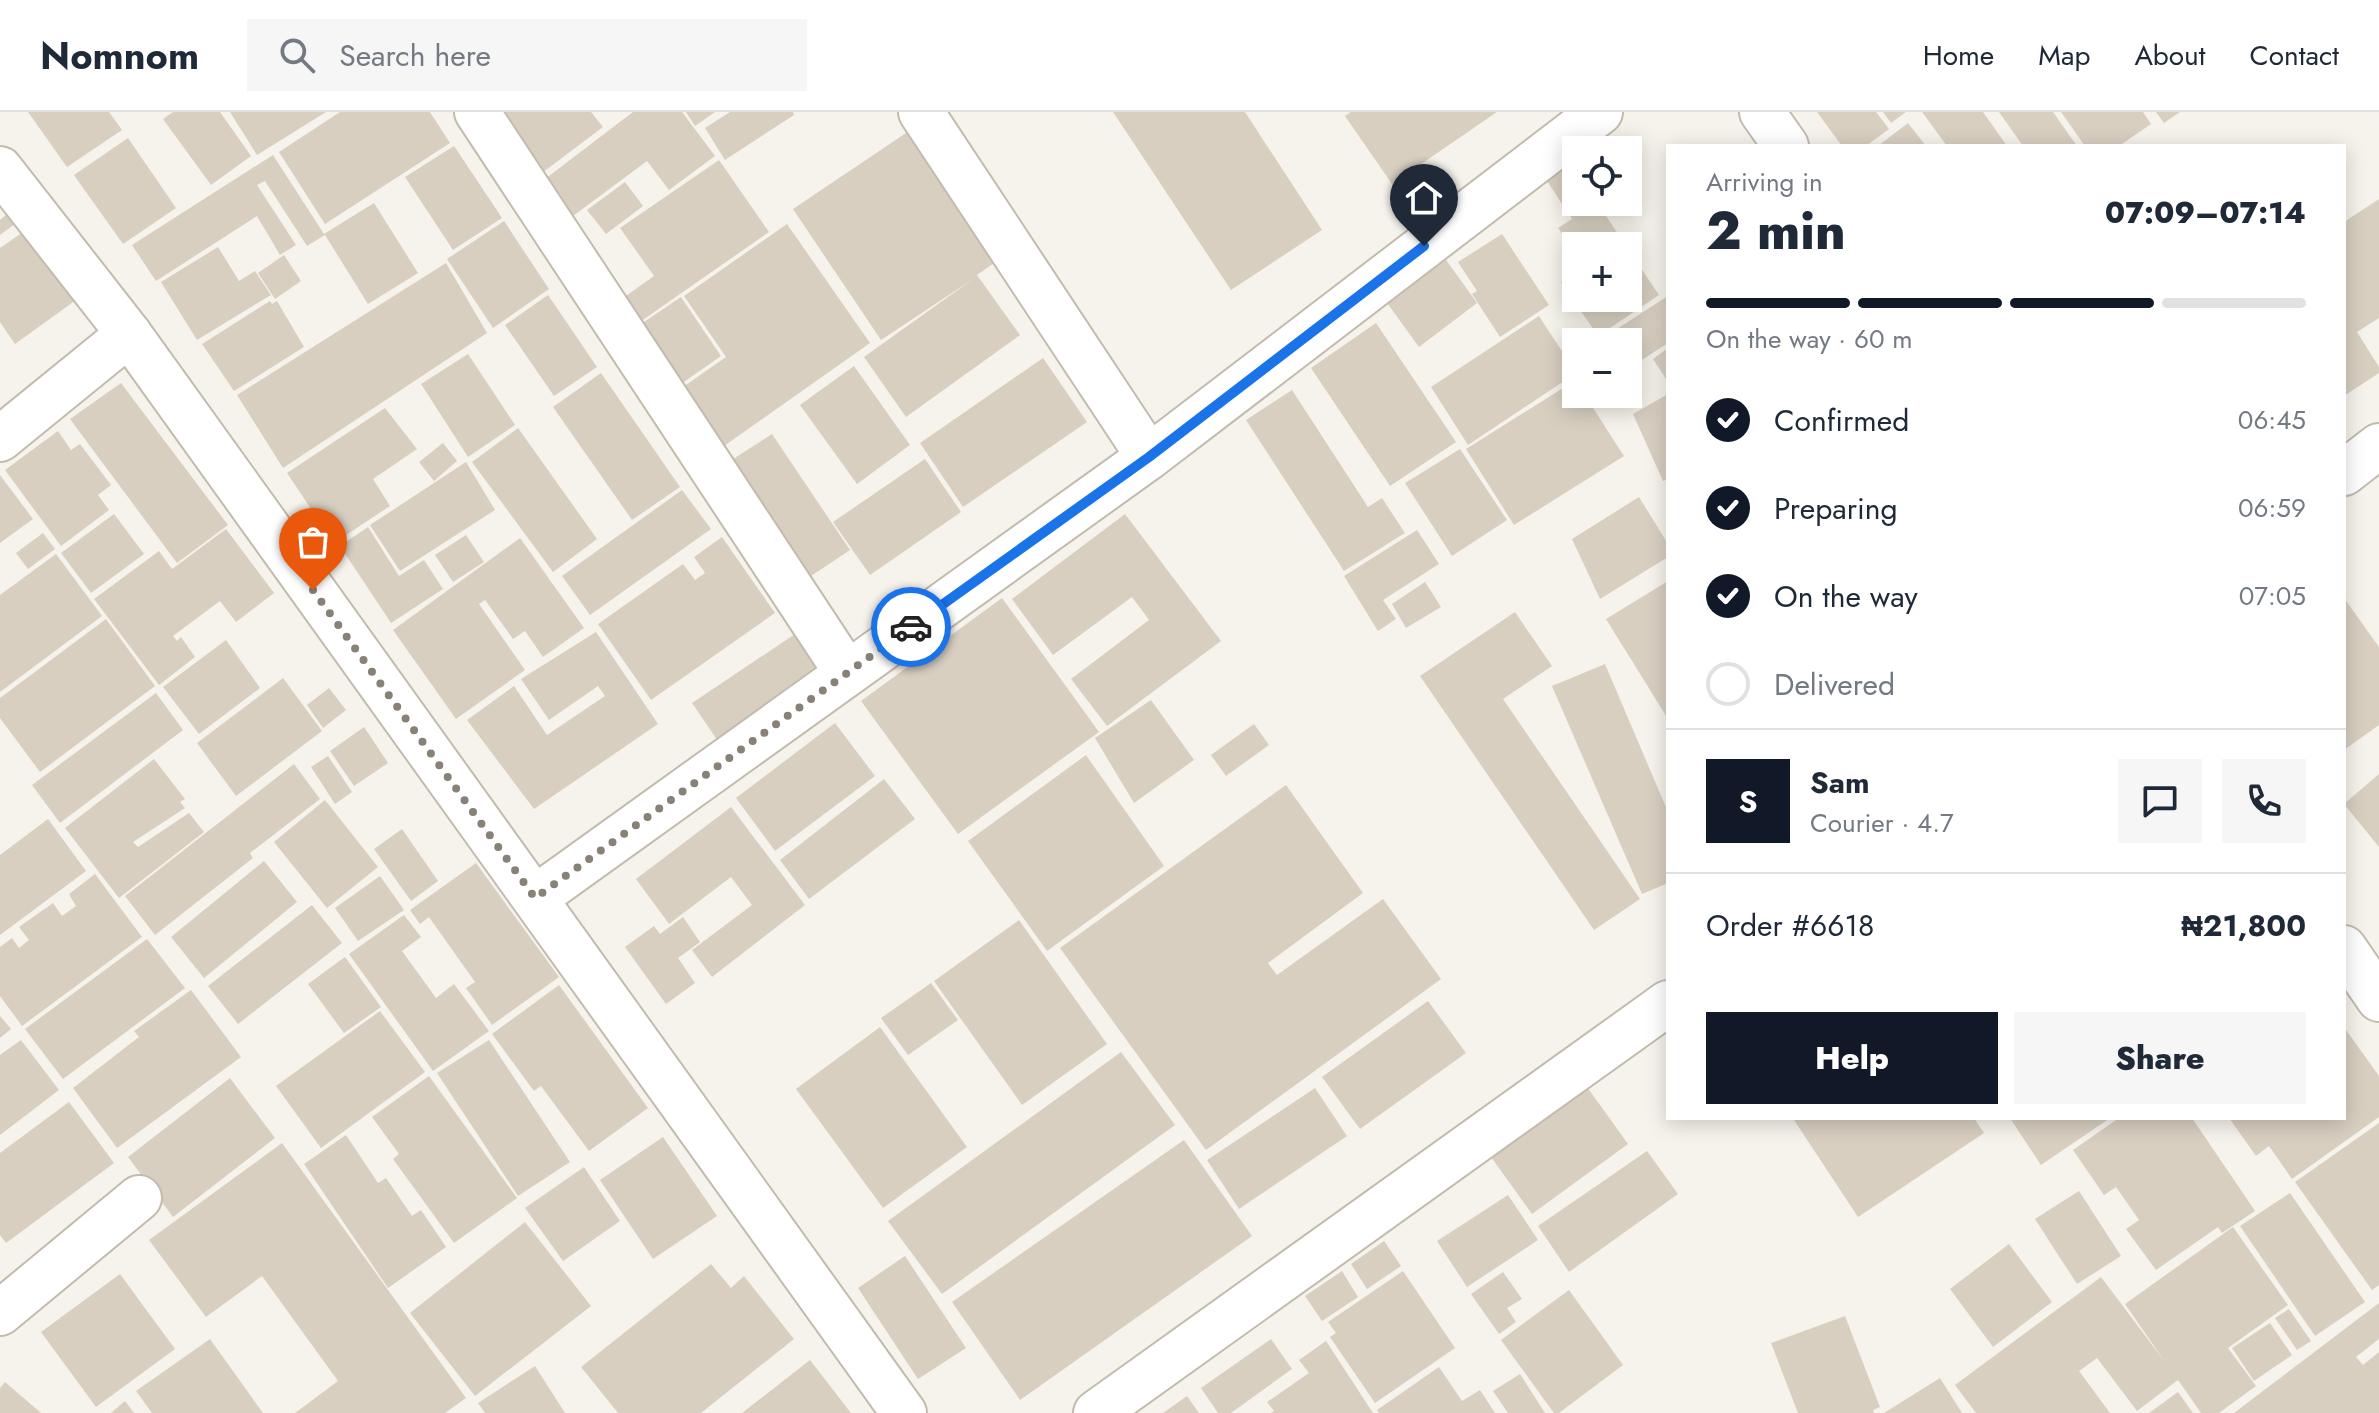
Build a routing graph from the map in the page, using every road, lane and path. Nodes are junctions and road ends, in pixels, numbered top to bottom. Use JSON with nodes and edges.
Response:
{"nodes":[{"id":1,"x":477,"y":112,"type":"edge"},
{"id":2,"x":921,"y":112,"type":"edge"},
{"id":3,"x":1600,"y":112,"type":"edge"},
{"id":4,"x":1762,"y":112,"type":"edge"},
{"id":5,"x":1785,"y":144,"type":"edge"},
{"id":6,"x":0,"y":169,"type":"edge"},
{"id":7,"x":129,"y":334,"type":"junction"},
{"id":8,"x":0,"y":439,"type":"edge"},
{"id":9,"x":2379,"y":446,"type":"edge"},
{"id":10,"x":1149,"y":457,"type":"junction"},
{"id":11,"x":2346,"y":471,"type":"edge"},
{"id":12,"x":847,"y":673,"type":"junction"},
{"id":13,"x":535,"y":898,"type":"junction"},
{"id":14,"x":2346,"y":951,"type":"edge"},
{"id":15,"x":2379,"y":999,"type":"edge"},
{"id":16,"x":1666,"y":1004,"type":"edge"},
{"id":17,"x":139,"y":1198,"type":"dead end"},
{"id":18,"x":0,"y":1313,"type":"edge"},
{"id":19,"x":904,"y":1413,"type":"edge"},
{"id":20,"x":1096,"y":1413,"type":"edge"}],
"edges":[{"from":1,"to":12,"type":"street"},
{"from":2,"to":10,"type":"street"},
{"from":3,"to":10,"type":"street"},
{"from":4,"to":5,"type":"street"},
{"from":6,"to":7,"type":"street"},
{"from":7,"to":8,"type":"street"},
{"from":7,"to":13,"type":"street"},
{"from":9,"to":11,"type":"street"},
{"from":10,"to":12,"type":"street"},
{"from":12,"to":13,"type":"street"},
{"from":13,"to":19,"type":"street"},
{"from":14,"to":15,"type":"street"},
{"from":16,"to":20,"type":"street"},
{"from":17,"to":18,"type":"street"}]}
